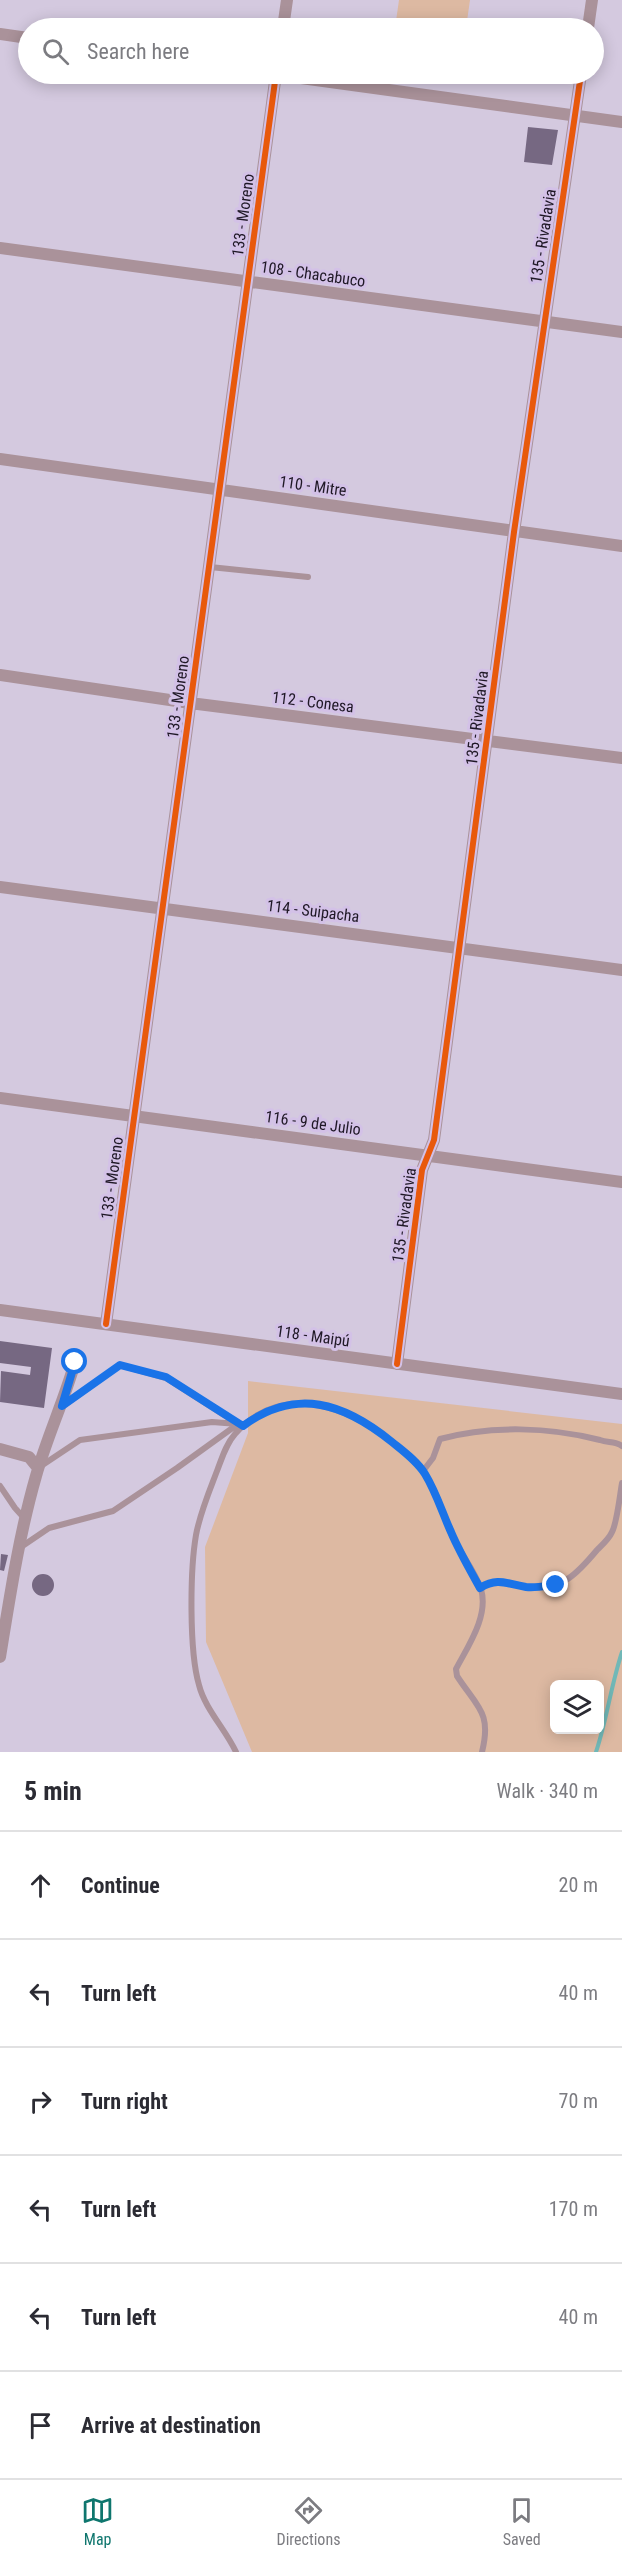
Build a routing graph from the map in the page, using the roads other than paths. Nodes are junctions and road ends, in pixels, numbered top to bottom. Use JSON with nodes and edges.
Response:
{"nodes":[{"id":1,"x":287,"y":0,"type":"edge"},
{"id":2,"x":592,"y":0,"type":"edge"},
{"id":3,"x":284,"y":18,"type":"edge"},
{"id":4,"x":589,"y":18,"type":"edge"},
{"id":5,"x":0,"y":34,"type":"edge"},
{"id":6,"x":18,"y":37,"type":"edge"},
{"id":7,"x":274,"y":84,"type":"edge"},
{"id":8,"x":346,"y":84,"type":"edge"},
{"id":9,"x":580,"y":84,"type":"edge"},
{"id":10,"x":575,"y":116,"type":"junction"},
{"id":11,"x":622,"y":122,"type":"edge"},
{"id":12,"x":0,"y":248,"type":"edge"},
{"id":13,"x":247,"y":282,"type":"junction"},
{"id":14,"x":544,"y":322,"type":"junction"},
{"id":15,"x":622,"y":332,"type":"edge"},
{"id":16,"x":0,"y":459,"type":"edge"},
{"id":17,"x":221,"y":489,"type":"junction"},
{"id":18,"x":514,"y":532,"type":"junction"},
{"id":19,"x":622,"y":546,"type":"edge"},
{"id":20,"x":210,"y":567,"type":"junction"},
{"id":21,"x":308,"y":576,"type":"dead end"},
{"id":22,"x":0,"y":675,"type":"edge"},
{"id":23,"x":190,"y":703,"type":"junction"},
{"id":24,"x":488,"y":741,"type":"junction"},
{"id":25,"x":622,"y":758,"type":"edge"},
{"id":26,"x":0,"y":887,"type":"edge"},
{"id":27,"x":163,"y":908,"type":"junction"},
{"id":28,"x":460,"y":946,"type":"junction"},
{"id":29,"x":622,"y":970,"type":"edge"},
{"id":30,"x":0,"y":1098,"type":"edge"},
{"id":31,"x":135,"y":1115,"type":"junction"},
{"id":32,"x":428,"y":1155,"type":"junction"},
{"id":33,"x":622,"y":1182,"type":"edge"},
{"id":34,"x":0,"y":1310,"type":"edge"},
{"id":35,"x":106,"y":1324,"type":"junction"},
{"id":36,"x":75,"y":1362,"type":"dead end"},
{"id":37,"x":397,"y":1364,"type":"junction"},
{"id":38,"x":622,"y":1394,"type":"edge"},
{"id":39,"x":62,"y":1406,"type":"junction"},
{"id":40,"x":241,"y":1425,"type":"junction"},
{"id":41,"x":622,"y":1446,"type":"edge"},
{"id":42,"x":0,"y":1449,"type":"edge"},
{"id":43,"x":38,"y":1468,"type":"junction"},
{"id":44,"x":423,"y":1471,"type":"junction"},
{"id":45,"x":622,"y":1483,"type":"edge"},
{"id":46,"x":0,"y":1486,"type":"edge"},
{"id":47,"x":24,"y":1518,"type":"junction"},
{"id":48,"x":18,"y":1549,"type":"junction"},
{"id":49,"x":480,"y":1588,"type":"junction"},
{"id":50,"x":0,"y":1657,"type":"edge"},
{"id":51,"x":236,"y":1752,"type":"edge"},
{"id":52,"x":482,"y":1752,"type":"edge"}],
"edges":[{"from":1,"to":3,"type":"street"},
{"from":2,"to":4,"type":"street"},
{"from":5,"to":6,"type":"street"},
{"from":7,"to":13,"type":"street","name":"133 - Moreno"},
{"from":8,"to":10,"type":"street"},
{"from":9,"to":10,"type":"street","name":"135 - Rivadavia"},
{"from":10,"to":11,"type":"street"},
{"from":10,"to":14,"type":"street","name":"135 - Rivadavia"},
{"from":12,"to":13,"type":"street","name":"108 - Chacabuco"},
{"from":13,"to":14,"type":"street","name":"108 - Chacabuco"},
{"from":13,"to":17,"type":"street","name":"133 - Moreno"},
{"from":14,"to":15,"type":"street","name":"108 - Chacabuco"},
{"from":14,"to":18,"type":"street","name":"135 - Rivadavia"},
{"from":16,"to":17,"type":"street","name":"110 - Mitre"},
{"from":17,"to":18,"type":"street","name":"110 - Mitre"},
{"from":17,"to":20,"type":"street","name":"133 - Moreno"},
{"from":18,"to":19,"type":"street","name":"110 - Mitre"},
{"from":18,"to":24,"type":"street","name":"135 - Rivadavia"},
{"from":20,"to":21,"type":"lane"},
{"from":20,"to":23,"type":"street","name":"133 - Moreno"},
{"from":22,"to":23,"type":"street","name":"112 - Conesa"},
{"from":23,"to":24,"type":"street","name":"112 - Conesa"},
{"from":23,"to":27,"type":"street","name":"133 - Moreno"},
{"from":24,"to":25,"type":"street","name":"112 - Conesa"},
{"from":24,"to":28,"type":"street","name":"135 - Rivadavia"},
{"from":26,"to":27,"type":"street","name":"114 - Suipacha"},
{"from":27,"to":28,"type":"street","name":"114 - Suipacha"},
{"from":27,"to":31,"type":"street","name":"133 - Moreno"},
{"from":28,"to":29,"type":"street","name":"114 - Suipacha"},
{"from":28,"to":32,"type":"street","name":"135 - Rivadavia"},
{"from":30,"to":31,"type":"street","name":"116 - 9 de Julio"},
{"from":31,"to":32,"type":"street","name":"116 - 9 de Julio"},
{"from":31,"to":35,"type":"street","name":"133 - Moreno"},
{"from":32,"to":33,"type":"street","name":"116 - 9 de Julio"},
{"from":32,"to":37,"type":"street","name":"135 - Rivadavia"},
{"from":34,"to":35,"type":"street","name":"118 - Maipú"},
{"from":35,"to":37,"type":"street","name":"118 - Maipú"},
{"from":36,"to":39,"type":"street"},
{"from":37,"to":38,"type":"street","name":"118 - Maipú"},
{"from":39,"to":40,"type":"lane"},
{"from":39,"to":43,"type":"street"},
{"from":40,"to":43,"type":"lane"},
{"from":40,"to":44,"type":"lane"},
{"from":40,"to":48,"type":"lane"},
{"from":40,"to":51,"type":"lane"},
{"from":41,"to":44,"type":"lane"},
{"from":42,"to":43,"type":"street"},
{"from":43,"to":47,"type":"street"},
{"from":44,"to":49,"type":"lane"},
{"from":45,"to":49,"type":"lane"},
{"from":46,"to":47,"type":"lane"},
{"from":47,"to":48,"type":"street"},
{"from":48,"to":50,"type":"street"},
{"from":49,"to":52,"type":"lane"}]}
